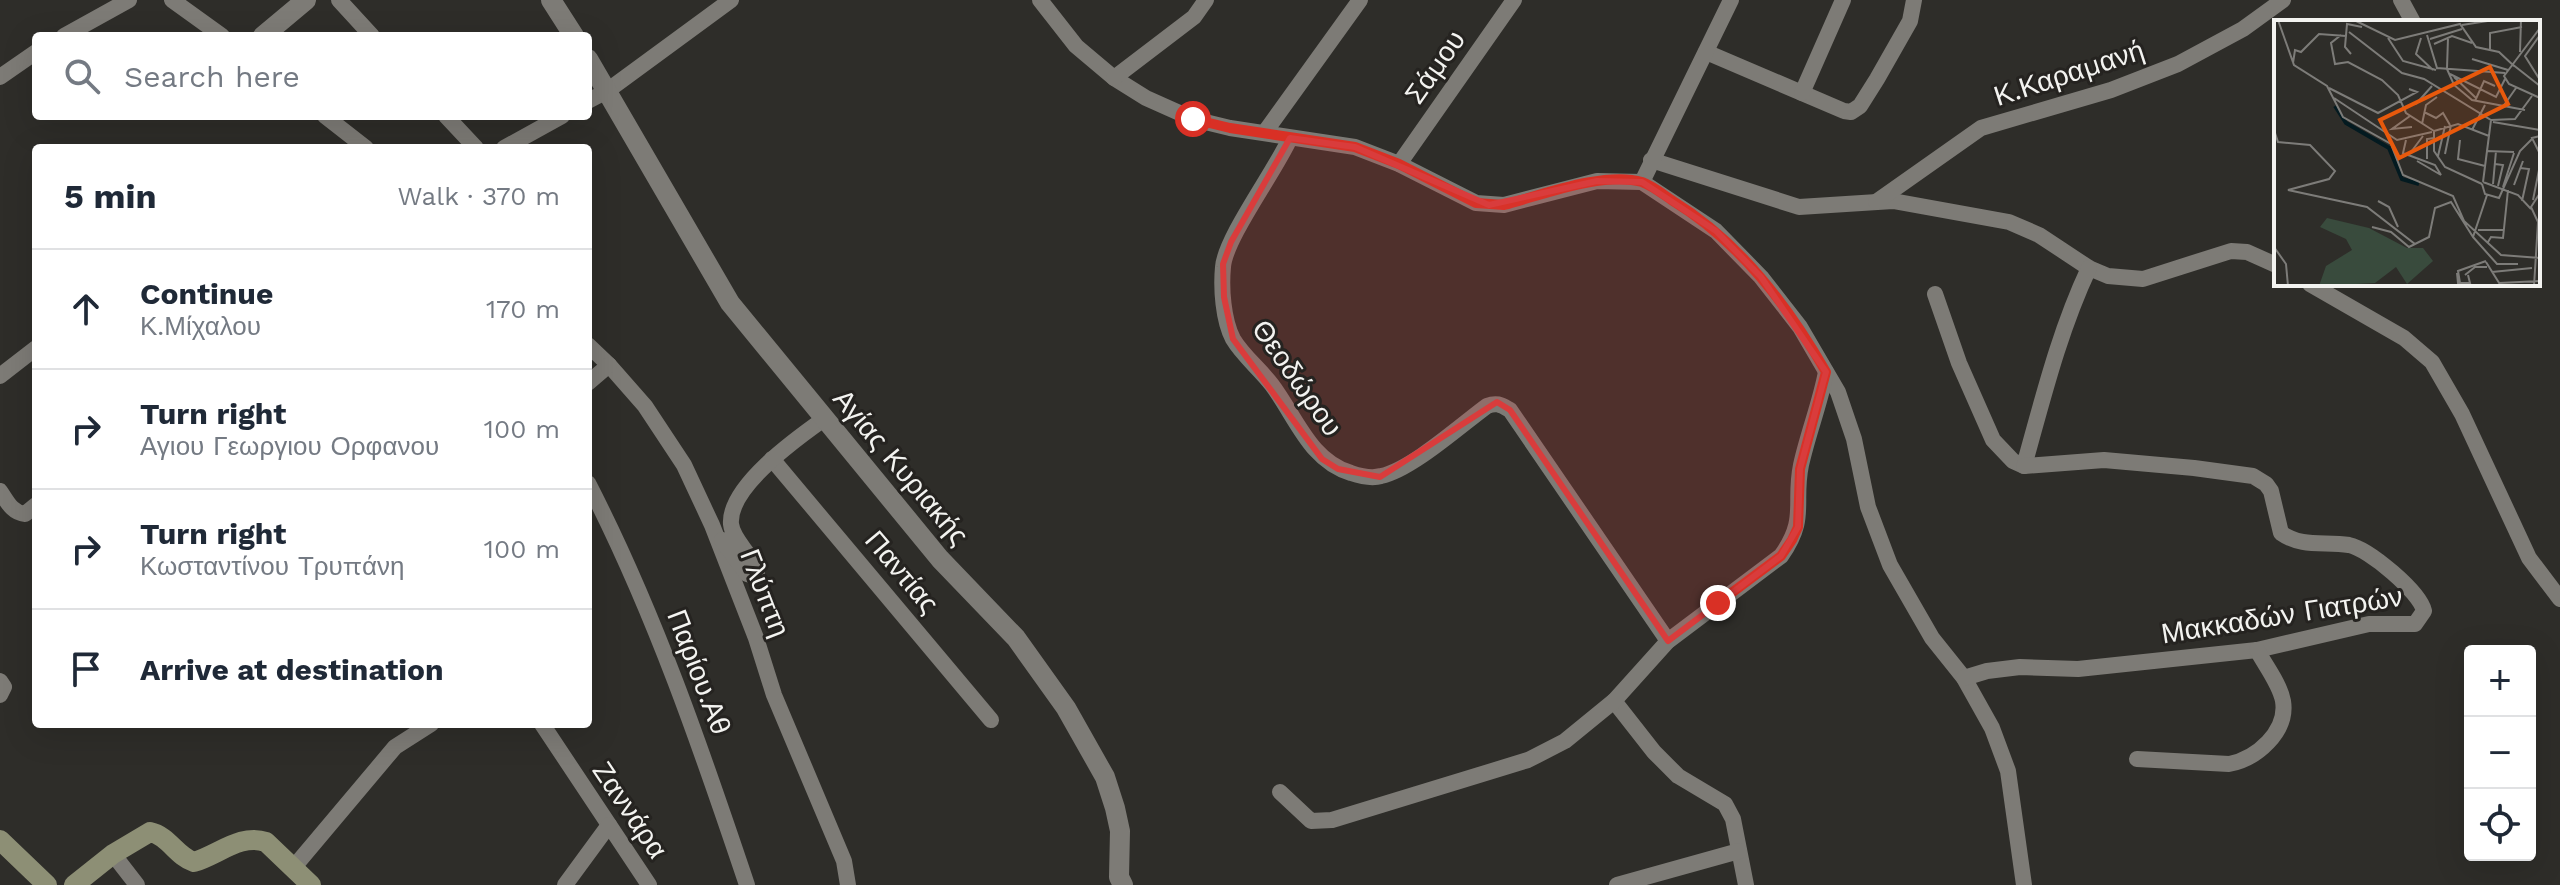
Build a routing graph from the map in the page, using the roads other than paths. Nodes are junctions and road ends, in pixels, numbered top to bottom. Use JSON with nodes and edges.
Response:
{"nodes":[{"id":1,"x":129,"y":0,"type":"edge"},
{"id":2,"x":172,"y":0,"type":"edge"},
{"id":3,"x":306,"y":0,"type":"edge"},
{"id":4,"x":339,"y":0,"type":"edge"},
{"id":5,"x":551,"y":0,"type":"edge"},
{"id":6,"x":731,"y":0,"type":"edge"},
{"id":7,"x":1040,"y":0,"type":"edge"},
{"id":8,"x":1206,"y":0,"type":"edge"},
{"id":9,"x":1360,"y":0,"type":"edge"},
{"id":10,"x":1514,"y":0,"type":"edge"},
{"id":11,"x":1731,"y":0,"type":"edge"},
{"id":12,"x":1843,"y":0,"type":"edge"},
{"id":13,"x":1914,"y":0,"type":"edge"},
{"id":14,"x":2283,"y":0,"type":"edge"},
{"id":15,"x":2401,"y":0,"type":"edge"},
{"id":16,"x":2412,"y":20,"type":"edge"},
{"id":17,"x":71,"y":32,"type":"edge"},
{"id":18,"x":216,"y":32,"type":"edge"},
{"id":19,"x":268,"y":32,"type":"edge"},
{"id":20,"x":368,"y":32,"type":"edge"},
{"id":21,"x":571,"y":32,"type":"edge"},
{"id":22,"x":1706,"y":52,"type":"junction"},
{"id":23,"x":32,"y":55,"type":"edge"},
{"id":24,"x":592,"y":66,"type":"edge"},
{"id":25,"x":0,"y":77,"type":"edge"},
{"id":26,"x":1114,"y":78,"type":"junction"},
{"id":27,"x":607,"y":91,"type":"junction"},
{"id":28,"x":1802,"y":93,"type":"junction"},
{"id":29,"x":592,"y":99,"type":"edge"},
{"id":30,"x":330,"y":120,"type":"edge"},
{"id":31,"x":450,"y":120,"type":"edge"},
{"id":32,"x":555,"y":120,"type":"edge"},
{"id":33,"x":1265,"y":132,"type":"junction"},
{"id":34,"x":1290,"y":138,"type":"junction"},
{"id":35,"x":361,"y":144,"type":"edge"},
{"id":36,"x":472,"y":144,"type":"edge"},
{"id":37,"x":511,"y":144,"type":"edge"},
{"id":38,"x":1651,"y":160,"type":"junction"},
{"id":39,"x":1399,"y":164,"type":"junction"},
{"id":40,"x":1642,"y":182,"type":"junction"},
{"id":41,"x":1876,"y":202,"type":"junction"},
{"id":42,"x":2270,"y":262,"type":"edge"},
{"id":43,"x":2089,"y":268,"type":"junction"},
{"id":44,"x":2313,"y":286,"type":"edge"},
{"id":45,"x":1935,"y":294,"type":"dead end"},
{"id":46,"x":592,"y":349,"type":"edge"},
{"id":47,"x":32,"y":351,"type":"edge"},
{"id":48,"x":609,"y":365,"type":"junction"},
{"id":49,"x":1826,"y":372,"type":"junction"},
{"id":50,"x":0,"y":376,"type":"edge"},
{"id":51,"x":592,"y":380,"type":"edge"},
{"id":52,"x":824,"y":419,"type":"junction"},
{"id":53,"x":772,"y":459,"type":"junction"},
{"id":54,"x":2024,"y":466,"type":"junction"},
{"id":55,"x":0,"y":491,"type":"edge"},
{"id":56,"x":592,"y":491,"type":"edge"},
{"id":57,"x":32,"y":508,"type":"edge"},
{"id":58,"x":712,"y":525,"type":"junction"},
{"id":59,"x":2560,"y":599,"type":"edge"},
{"id":60,"x":1668,"y":641,"type":"junction"},
{"id":61,"x":2257,"y":650,"type":"junction"},
{"id":62,"x":1964,"y":678,"type":"junction"},
{"id":63,"x":0,"y":681,"type":"edge"},
{"id":64,"x":0,"y":695,"type":"edge"},
{"id":65,"x":1614,"y":701,"type":"junction"},
{"id":66,"x":991,"y":720,"type":"dead end"},
{"id":67,"x":425,"y":728,"type":"edge"},
{"id":68,"x":545,"y":728,"type":"edge"},
{"id":69,"x":2137,"y":759,"type":"dead end"},
{"id":70,"x":1280,"y":792,"type":"dead end"},
{"id":71,"x":609,"y":825,"type":"junction"},
{"id":72,"x":0,"y":840,"type":"edge"},
{"id":73,"x":1739,"y":851,"type":"junction"},
{"id":74,"x":113,"y":854,"type":"junction"},
{"id":75,"x":294,"y":867,"type":"junction"},
{"id":76,"x":47,"y":885,"type":"edge"},
{"id":77,"x":74,"y":885,"type":"edge"},
{"id":78,"x":137,"y":885,"type":"edge"},
{"id":79,"x":311,"y":885,"type":"edge"},
{"id":80,"x":565,"y":885,"type":"edge"},
{"id":81,"x":649,"y":885,"type":"edge"},
{"id":82,"x":747,"y":885,"type":"edge"},
{"id":83,"x":848,"y":885,"type":"edge"},
{"id":84,"x":1123,"y":885,"type":"edge"},
{"id":85,"x":1617,"y":885,"type":"edge"},
{"id":86,"x":1746,"y":885,"type":"edge"},
{"id":87,"x":2024,"y":885,"type":"edge"}],
"edges":[{"from":1,"to":17,"type":"street"},
{"from":2,"to":18,"type":"street"},
{"from":3,"to":19,"type":"street"},
{"from":4,"to":20,"type":"street"},
{"from":5,"to":21,"type":"street"},
{"from":6,"to":27,"type":"street"},
{"from":7,"to":26,"type":"street"},
{"from":8,"to":26,"type":"street"},
{"from":9,"to":33,"type":"street"},
{"from":10,"to":39,"type":"street","name":"Σάμου"},
{"from":11,"to":22,"type":"street"},
{"from":12,"to":28,"type":"street"},
{"from":13,"to":28,"type":"street"},
{"from":14,"to":41,"type":"street","name":"Κ.Καραμανή"},
{"from":15,"to":16,"type":"street"},
{"from":22,"to":28,"type":"street"},
{"from":22,"to":38,"type":"street"},
{"from":23,"to":25,"type":"street"},
{"from":24,"to":27,"type":"street","name":"Αγίας Κυριακής"},
{"from":26,"to":33,"type":"street"},
{"from":27,"to":29,"type":"street"},
{"from":27,"to":52,"type":"street","name":"Αγίας Κυριακής"},
{"from":30,"to":35,"type":"street"},
{"from":31,"to":36,"type":"street"},
{"from":32,"to":37,"type":"street"},
{"from":33,"to":34,"type":"street"},
{"from":34,"to":39,"type":"street"},
{"from":34,"to":60,"type":"street","name":"Θεοδώρου"},
{"from":38,"to":40,"type":"street"},
{"from":38,"to":41,"type":"street"},
{"from":39,"to":40,"type":"street"},
{"from":40,"to":49,"type":"street"},
{"from":41,"to":43,"type":"street"},
{"from":42,"to":43,"type":"street"},
{"from":43,"to":54,"type":"street"},
{"from":44,"to":59,"type":"street"},
{"from":45,"to":54,"type":"street"},
{"from":46,"to":48,"type":"street","name":"Γλύπτη"},
{"from":47,"to":50,"type":"street"},
{"from":48,"to":51,"type":"street"},
{"from":48,"to":58,"type":"street","name":"Γλύπτη"},
{"from":49,"to":60,"type":"street"},
{"from":49,"to":62,"type":"street"},
{"from":52,"to":53,"type":"street"},
{"from":52,"to":84,"type":"street","name":"Αγίας Κυριακής"},
{"from":53,"to":58,"type":"street"},
{"from":53,"to":66,"type":"street","name":"Παντίας"},
{"from":54,"to":61,"type":"street","name":"Μακκαδών Γιατρών"},
{"from":55,"to":57,"type":"street"},
{"from":56,"to":82,"type":"street","name":"Παρίου.Αθ"},
{"from":58,"to":83,"type":"street","name":"Γλύπτη"},
{"from":60,"to":65,"type":"street"},
{"from":61,"to":62,"type":"street","name":"Μακκαδών Γιατρών"},
{"from":61,"to":69,"type":"street"},
{"from":62,"to":87,"type":"street"},
{"from":63,"to":64,"type":"street"},
{"from":65,"to":70,"type":"street"},
{"from":65,"to":73,"type":"street"},
{"from":67,"to":75,"type":"street"},
{"from":68,"to":71,"type":"street","name":"Ζαννάρα"},
{"from":71,"to":80,"type":"street"},
{"from":71,"to":81,"type":"street","name":"Ζαννάρα"},
{"from":72,"to":76,"type":"main road"},
{"from":73,"to":85,"type":"street"},
{"from":73,"to":86,"type":"street"},
{"from":74,"to":75,"type":"main road"},
{"from":74,"to":77,"type":"main road"},
{"from":74,"to":78,"type":"street"},
{"from":75,"to":79,"type":"main road"}]}
